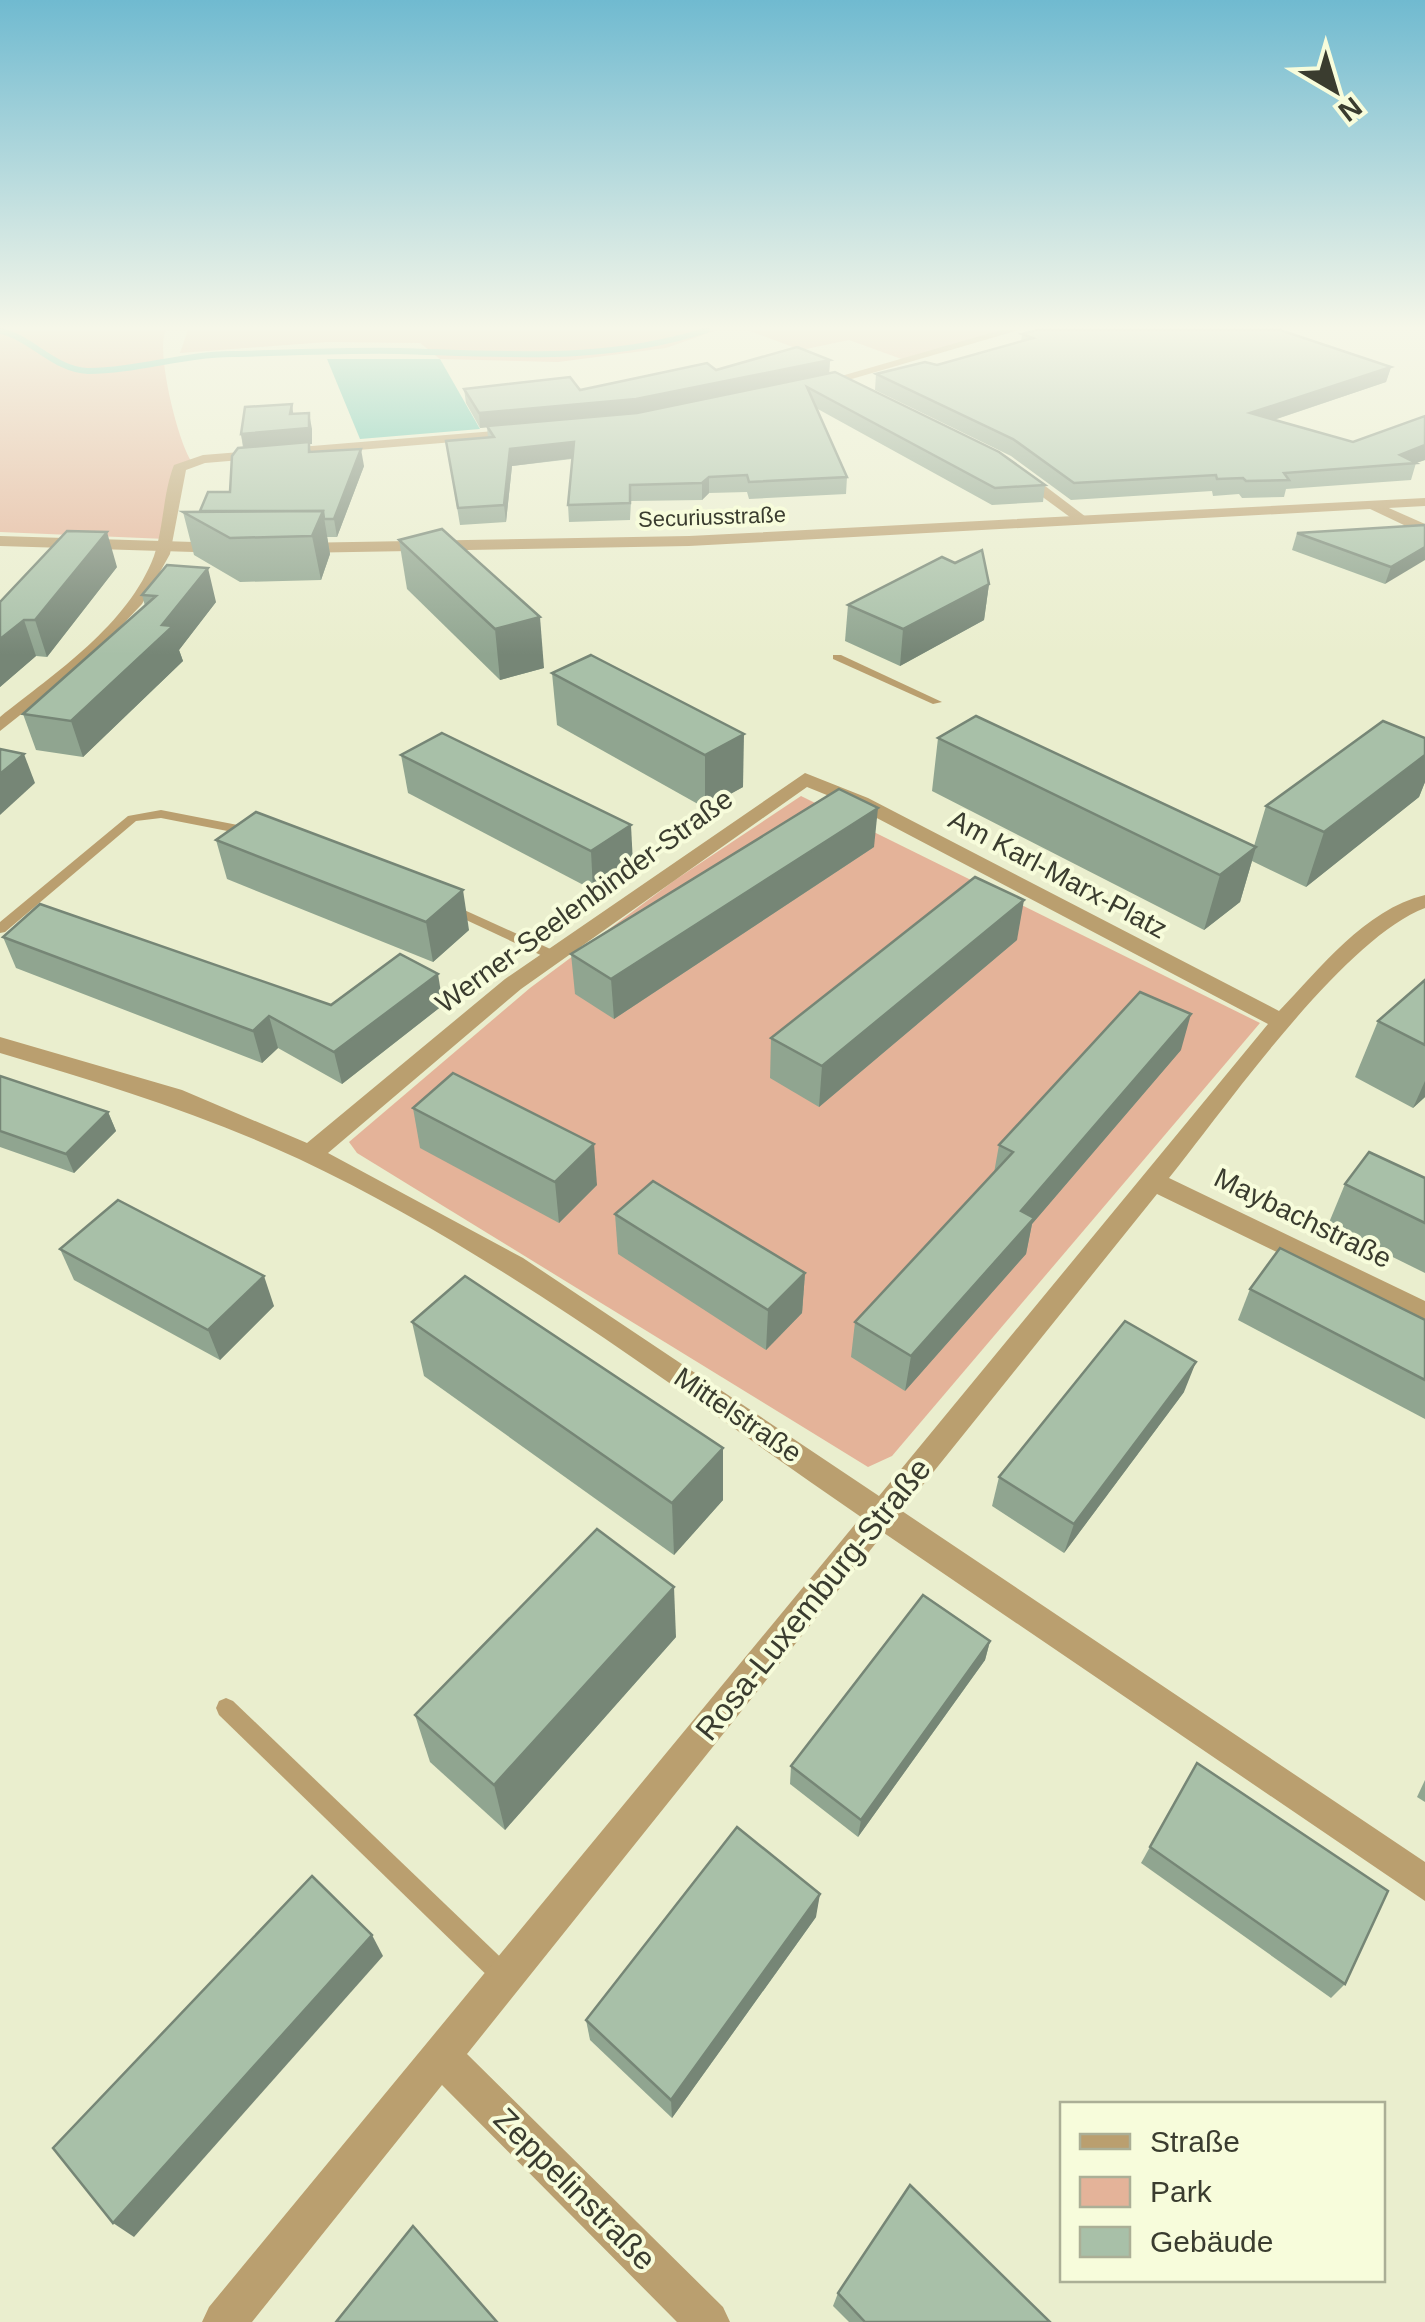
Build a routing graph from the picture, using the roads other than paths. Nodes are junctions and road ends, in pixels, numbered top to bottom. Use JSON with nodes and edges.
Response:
{"nodes":[{"id":1,"x":457,"y":438,"type":"edge"},
{"id":2,"x":1004,"y":462,"type":"edge"},
{"id":3,"x":1425,"y":502,"type":"edge"},
{"id":4,"x":1373,"y":504,"type":"junction"},
{"id":5,"x":1083,"y":520,"type":"junction"},
{"id":6,"x":1425,"y":530,"type":"edge"},
{"id":7,"x":0,"y":541,"type":"edge"},
{"id":8,"x":241,"y":548,"type":"edge"},
{"id":9,"x":280,"y":548,"type":"edge"},
{"id":10,"x":162,"y":549,"type":"junction"},
{"id":11,"x":838,"y":657,"type":"dead end"},
{"id":12,"x":937,"y":702,"type":"dead end"},
{"id":13,"x":0,"y":726,"type":"edge"},
{"id":14,"x":805,"y":779,"type":"joint"},
{"id":15,"x":266,"y":836,"type":"edge"},
{"id":16,"x":433,"y":901,"type":"edge"},
{"id":17,"x":1425,"y":902,"type":"edge"},
{"id":18,"x":0,"y":930,"type":"edge"},
{"id":19,"x":552,"y":955,"type":"junction"},
{"id":20,"x":1282,"y":1022,"type":"junction"},
{"id":21,"x":0,"y":1044,"type":"edge"},
{"id":22,"x":310,"y":1154,"type":"junction"},
{"id":23,"x":1153,"y":1182,"type":"junction"},
{"id":24,"x":1425,"y":1313,"type":"edge"},
{"id":25,"x":883,"y":1513,"type":"junction"},
{"id":26,"x":226,"y":1708,"type":"dead end"},
{"id":27,"x":1425,"y":1883,"type":"edge"},
{"id":28,"x":506,"y":1978,"type":"junction"},
{"id":29,"x":442,"y":2057,"type":"junction"},
{"id":30,"x":224,"y":2322,"type":"edge"},
{"id":31,"x":708,"y":2322,"type":"edge"}],
"edges":[{"from":1,"to":10,"type":"street"},
{"from":2,"to":5,"type":"street"},
{"from":3,"to":4,"type":"street","name":"Securiusstraße"},
{"from":4,"to":5,"type":"street","name":"Securiusstraße"},
{"from":4,"to":6,"type":"street"},
{"from":5,"to":9,"type":"street","name":"Securiusstraße"},
{"from":7,"to":10,"type":"street"},
{"from":8,"to":10,"type":"street"},
{"from":10,"to":13,"type":"street"},
{"from":11,"to":12,"type":"lane"},
{"from":14,"to":19,"type":"street","name":"Werner-Seelenbinder-Straße"},
{"from":14,"to":20,"type":"street","name":"Am Karl-Marx-Platz"},
{"from":15,"to":18,"type":"lane"},
{"from":16,"to":19,"type":"lane"},
{"from":17,"to":20,"type":"street","name":"Rosa-Luxemburg-Straße"},
{"from":19,"to":22,"type":"street","name":"Werner-Seelenbinder-Straße"},
{"from":20,"to":23,"type":"street","name":"Rosa-Luxemburg-Straße"},
{"from":21,"to":22,"type":"street","name":"Mittelstraße"},
{"from":22,"to":25,"type":"street","name":"Mittelstraße"},
{"from":23,"to":24,"type":"street","name":"Maybachstraße"},
{"from":23,"to":25,"type":"street","name":"Rosa-Luxemburg-Straße"},
{"from":25,"to":27,"type":"street","name":"Mittelstraße"},
{"from":25,"to":28,"type":"street","name":"Rosa-Luxemburg-Straße"},
{"from":26,"to":28,"type":"lane"},
{"from":28,"to":29,"type":"street","name":"Rosa-Luxemburg-Straße"},
{"from":29,"to":30,"type":"street","name":"Rosa-Luxemburg-Straße"},
{"from":29,"to":31,"type":"street","name":"Zeppelinstraße"}]}
